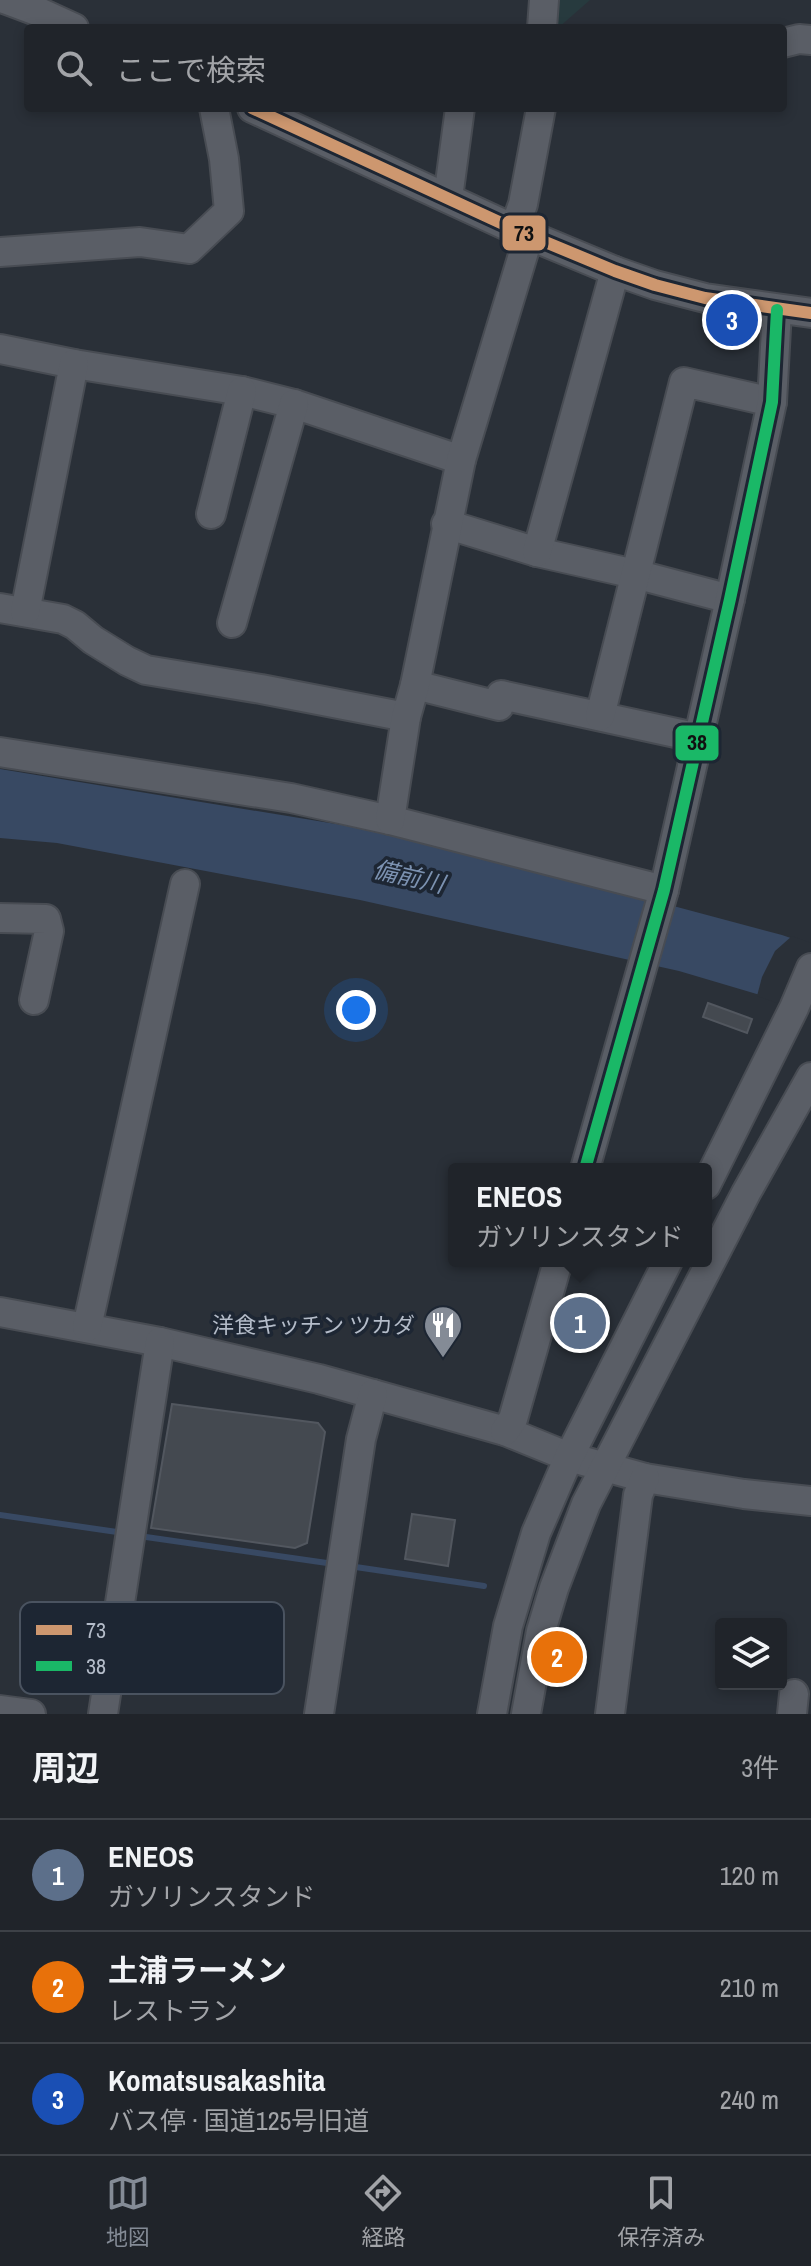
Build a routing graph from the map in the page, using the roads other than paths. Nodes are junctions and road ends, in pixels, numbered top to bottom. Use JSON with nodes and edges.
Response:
{"nodes":[{"id":1,"x":7,"y":0,"type":"edge"},
{"id":2,"x":544,"y":0,"type":"edge"},
{"id":3,"x":65,"y":24,"type":"edge"},
{"id":4,"x":542,"y":24,"type":"edge"},
{"id":5,"x":811,"y":40,"type":"edge"},
{"id":6,"x":787,"y":42,"type":"edge"},
{"id":7,"x":215,"y":112,"type":"edge"},
{"id":8,"x":261,"y":112,"type":"edge"},
{"id":9,"x":459,"y":112,"type":"edge"},
{"id":10,"x":540,"y":112,"type":"edge"},
{"id":11,"x":448,"y":198,"type":"junction"},
{"id":12,"x":522,"y":232,"type":"junction"},
{"id":13,"x":0,"y":252,"type":"edge"},
{"id":14,"x":615,"y":271,"type":"junction"},
{"id":15,"x":777,"y":310,"type":"junction"},
{"id":16,"x":811,"y":313,"type":"edge"},
{"id":17,"x":1,"y":354,"type":"edge"},
{"id":18,"x":74,"y":364,"type":"junction"},
{"id":19,"x":242,"y":391,"type":"junction"},
{"id":20,"x":772,"y":402,"type":"junction"},
{"id":21,"x":294,"y":404,"type":"junction"},
{"id":22,"x":461,"y":460,"type":"junction"},
{"id":23,"x":211,"y":514,"type":"dead end"},
{"id":24,"x":446,"y":524,"type":"junction"},
{"id":25,"x":537,"y":552,"type":"junction"},
{"id":26,"x":635,"y":574,"type":"junction"},
{"id":27,"x":730,"y":599,"type":"junction"},
{"id":28,"x":12,"y":610,"type":"edge"},
{"id":29,"x":232,"y":623,"type":"dead end"},
{"id":30,"x":415,"y":685,"type":"junction"},
{"id":31,"x":600,"y":716,"type":"junction"},
{"id":32,"x":406,"y":717,"type":"junction"},
{"id":33,"x":699,"y":738,"type":"junction"},
{"id":34,"x":0,"y":752,"type":"edge"},
{"id":35,"x":390,"y":820,"type":"junction"},
{"id":36,"x":185,"y":884,"type":"dead end"},
{"id":37,"x":662,"y":894,"type":"junction"},
{"id":38,"x":0,"y":918,"type":"edge"},
{"id":39,"x":811,"y":968,"type":"edge"},
{"id":40,"x":34,"y":1000,"type":"dead end"},
{"id":41,"x":811,"y":1077,"type":"edge"},
{"id":42,"x":587,"y":1163,"type":"edge"},
{"id":43,"x":712,"y":1173,"type":"edge"},
{"id":44,"x":712,"y":1259,"type":"edge"},
{"id":45,"x":556,"y":1267,"type":"edge"},
{"id":46,"x":665,"y":1267,"type":"edge"},
{"id":47,"x":708,"y":1267,"type":"edge"},
{"id":48,"x":0,"y":1312,"type":"edge"},
{"id":49,"x":87,"y":1327,"type":"junction"},
{"id":50,"x":160,"y":1342,"type":"junction"},
{"id":51,"x":373,"y":1394,"type":"junction"},
{"id":52,"x":505,"y":1431,"type":"junction"},
{"id":53,"x":569,"y":1457,"type":"junction"},
{"id":54,"x":604,"y":1467,"type":"junction"},
{"id":55,"x":645,"y":1478,"type":"junction"},
{"id":56,"x":811,"y":1501,"type":"edge"},
{"id":57,"x":120,"y":1602,"type":"edge"},
{"id":58,"x":106,"y":1694,"type":"edge"},
{"id":59,"x":0,"y":1710,"type":"edge"},
{"id":60,"x":31,"y":1714,"type":"edge"},
{"id":61,"x":103,"y":1714,"type":"edge"},
{"id":62,"x":319,"y":1714,"type":"edge"},
{"id":63,"x":492,"y":1714,"type":"edge"},
{"id":64,"x":526,"y":1714,"type":"edge"},
{"id":65,"x":610,"y":1714,"type":"edge"}],
"edges":[{"from":1,"to":3,"type":"street"},
{"from":2,"to":4,"type":"street"},
{"from":5,"to":6,"type":"street"},
{"from":7,"to":13,"type":"street"},
{"from":8,"to":11,"type":"street"},
{"from":9,"to":11,"type":"street"},
{"from":10,"to":12,"type":"street"},
{"from":11,"to":12,"type":"street"},
{"from":12,"to":14,"type":"street"},
{"from":12,"to":22,"type":"street"},
{"from":14,"to":15,"type":"street"},
{"from":14,"to":25,"type":"street"},
{"from":15,"to":16,"type":"street"},
{"from":15,"to":20,"type":"street"},
{"from":17,"to":18,"type":"street"},
{"from":18,"to":19,"type":"street"},
{"from":18,"to":28,"type":"street"},
{"from":19,"to":21,"type":"street"},
{"from":19,"to":23,"type":"street"},
{"from":20,"to":26,"type":"street"},
{"from":20,"to":27,"type":"street"},
{"from":21,"to":22,"type":"street"},
{"from":21,"to":29,"type":"street"},
{"from":22,"to":24,"type":"street"},
{"from":24,"to":25,"type":"street"},
{"from":24,"to":30,"type":"street"},
{"from":25,"to":26,"type":"street"},
{"from":26,"to":27,"type":"street"},
{"from":26,"to":31,"type":"street"},
{"from":27,"to":33,"type":"street"},
{"from":28,"to":32,"type":"street"},
{"from":30,"to":31,"type":"street"},
{"from":30,"to":32,"type":"street"},
{"from":31,"to":33,"type":"street"},
{"from":32,"to":35,"type":"street"},
{"from":33,"to":37,"type":"street"},
{"from":34,"to":35,"type":"street"},
{"from":35,"to":37,"type":"street"},
{"from":36,"to":49,"type":"street"},
{"from":37,"to":42,"type":"street"},
{"from":38,"to":40,"type":"street"},
{"from":39,"to":43,"type":"street"},
{"from":41,"to":44,"type":"street"},
{"from":45,"to":52,"type":"street"},
{"from":46,"to":53,"type":"street"},
{"from":47,"to":54,"type":"street"},
{"from":48,"to":49,"type":"street"},
{"from":49,"to":50,"type":"street"},
{"from":50,"to":51,"type":"street"},
{"from":50,"to":57,"type":"street"},
{"from":51,"to":52,"type":"street"},
{"from":51,"to":62,"type":"street"},
{"from":52,"to":53,"type":"street"},
{"from":53,"to":54,"type":"street"},
{"from":53,"to":63,"type":"street"},
{"from":54,"to":55,"type":"street"},
{"from":54,"to":64,"type":"street"},
{"from":55,"to":56,"type":"street"},
{"from":55,"to":65,"type":"street"},
{"from":58,"to":61,"type":"street"},
{"from":59,"to":60,"type":"street"}]}
